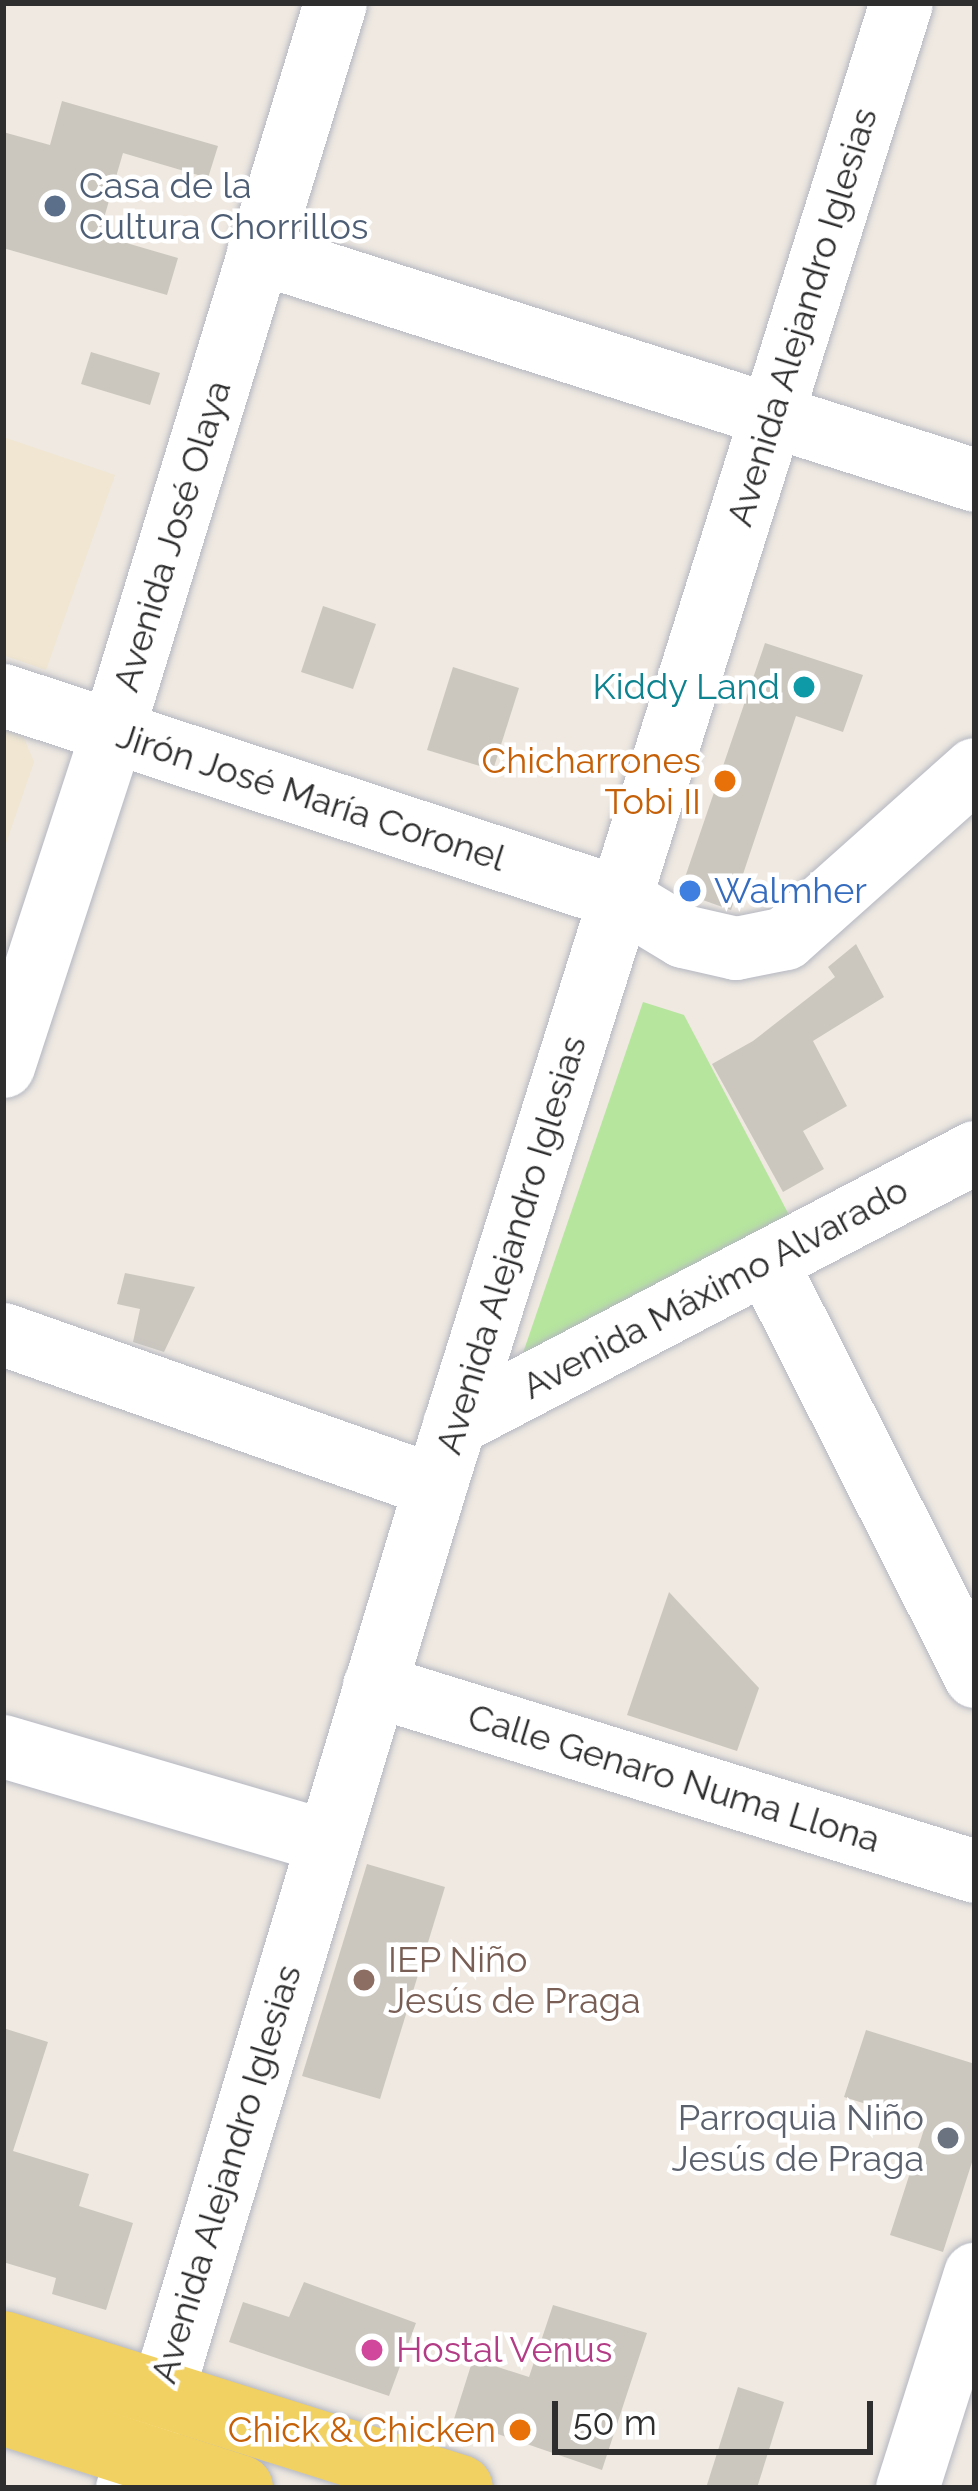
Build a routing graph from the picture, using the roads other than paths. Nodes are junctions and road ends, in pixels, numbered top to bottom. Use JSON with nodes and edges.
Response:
{"nodes":[{"id":1,"x":335,"y":3,"type":"edge"},
{"id":2,"x":901,"y":3,"type":"edge"},
{"id":3,"x":257,"y":252,"type":"junction"},
{"id":4,"x":771,"y":416,"type":"junction"},
{"id":5,"x":975,"y":480,"type":"edge"},
{"id":6,"x":3,"y":695,"type":"edge"},
{"id":7,"x":112,"y":732,"type":"junction"},
{"id":8,"x":975,"y":769,"type":"edge"},
{"id":9,"x":620,"y":898,"type":"junction"},
{"id":10,"x":3,"y":1066,"type":"edge"},
{"id":11,"x":975,"y":1152,"type":"edge"},
{"id":12,"x":766,"y":1262,"type":"junction"},
{"id":13,"x":3,"y":1334,"type":"edge"},
{"id":14,"x":454,"y":1424,"type":"junction"},
{"id":15,"x":435,"y":1486,"type":"junction"},
{"id":16,"x":975,"y":1676,"type":"edge"},
{"id":17,"x":374,"y":1685,"type":"junction"},
{"id":18,"x":3,"y":1746,"type":"edge"},
{"id":19,"x":326,"y":1841,"type":"junction"},
{"id":20,"x":975,"y":1871,"type":"edge"},
{"id":21,"x":975,"y":2273,"type":"edge"},
{"id":22,"x":3,"y":2344,"type":"edge"},
{"id":23,"x":160,"y":2393,"type":"junction"},
{"id":24,"x":3,"y":2411,"type":"edge"},
{"id":25,"x":132,"y":2471,"type":"edge"},
{"id":26,"x":240,"y":2488,"type":"edge"},
{"id":27,"x":460,"y":2488,"type":"edge"},
{"id":28,"x":907,"y":2488,"type":"edge"}],
"edges":[{"from":1,"to":3,"type":"street","name":"Avenida José Olaya"},
{"from":2,"to":4,"type":"street","name":"Avenida Alejandro Iglesias"},
{"from":3,"to":4,"type":"street"},
{"from":3,"to":7,"type":"street","name":"Avenida José Olaya"},
{"from":4,"to":5,"type":"street"},
{"from":4,"to":9,"type":"street","name":"Avenida Alejandro Iglesias"},
{"from":6,"to":7,"type":"street","name":"Jirón José María Coronel"},
{"from":7,"to":9,"type":"street","name":"Jirón José María Coronel"},
{"from":7,"to":10,"type":"street","name":"Avenida José Olaya"},
{"from":8,"to":9,"type":"street","name":"Jirón José María Coronel"},
{"from":9,"to":14,"type":"street","name":"Avenida Alejandro Iglesias"},
{"from":11,"to":12,"type":"street","name":"Avenida Máximo Alvarado"},
{"from":12,"to":14,"type":"street","name":"Avenida Máximo Alvarado"},
{"from":12,"to":16,"type":"street"},
{"from":13,"to":15,"type":"street"},
{"from":14,"to":15,"type":"street","name":"Avenida Alejandro Iglesias"},
{"from":15,"to":17,"type":"street","name":"Avenida Alejandro Iglesias"},
{"from":17,"to":19,"type":"street","name":"Avenida Alejandro Iglesias"},
{"from":17,"to":20,"type":"street","name":"Calle Genaro Numa Llona"},
{"from":18,"to":19,"type":"street"},
{"from":19,"to":23,"type":"street","name":"Avenida Alejandro Iglesias"},
{"from":21,"to":28,"type":"street"},
{"from":22,"to":23,"type":"main road"},
{"from":23,"to":25,"type":"street","name":"Avenida Alejandro Iglesias"},
{"from":23,"to":27,"type":"main road"},
{"from":24,"to":25,"type":"main road"},
{"from":25,"to":26,"type":"main road"}]}
